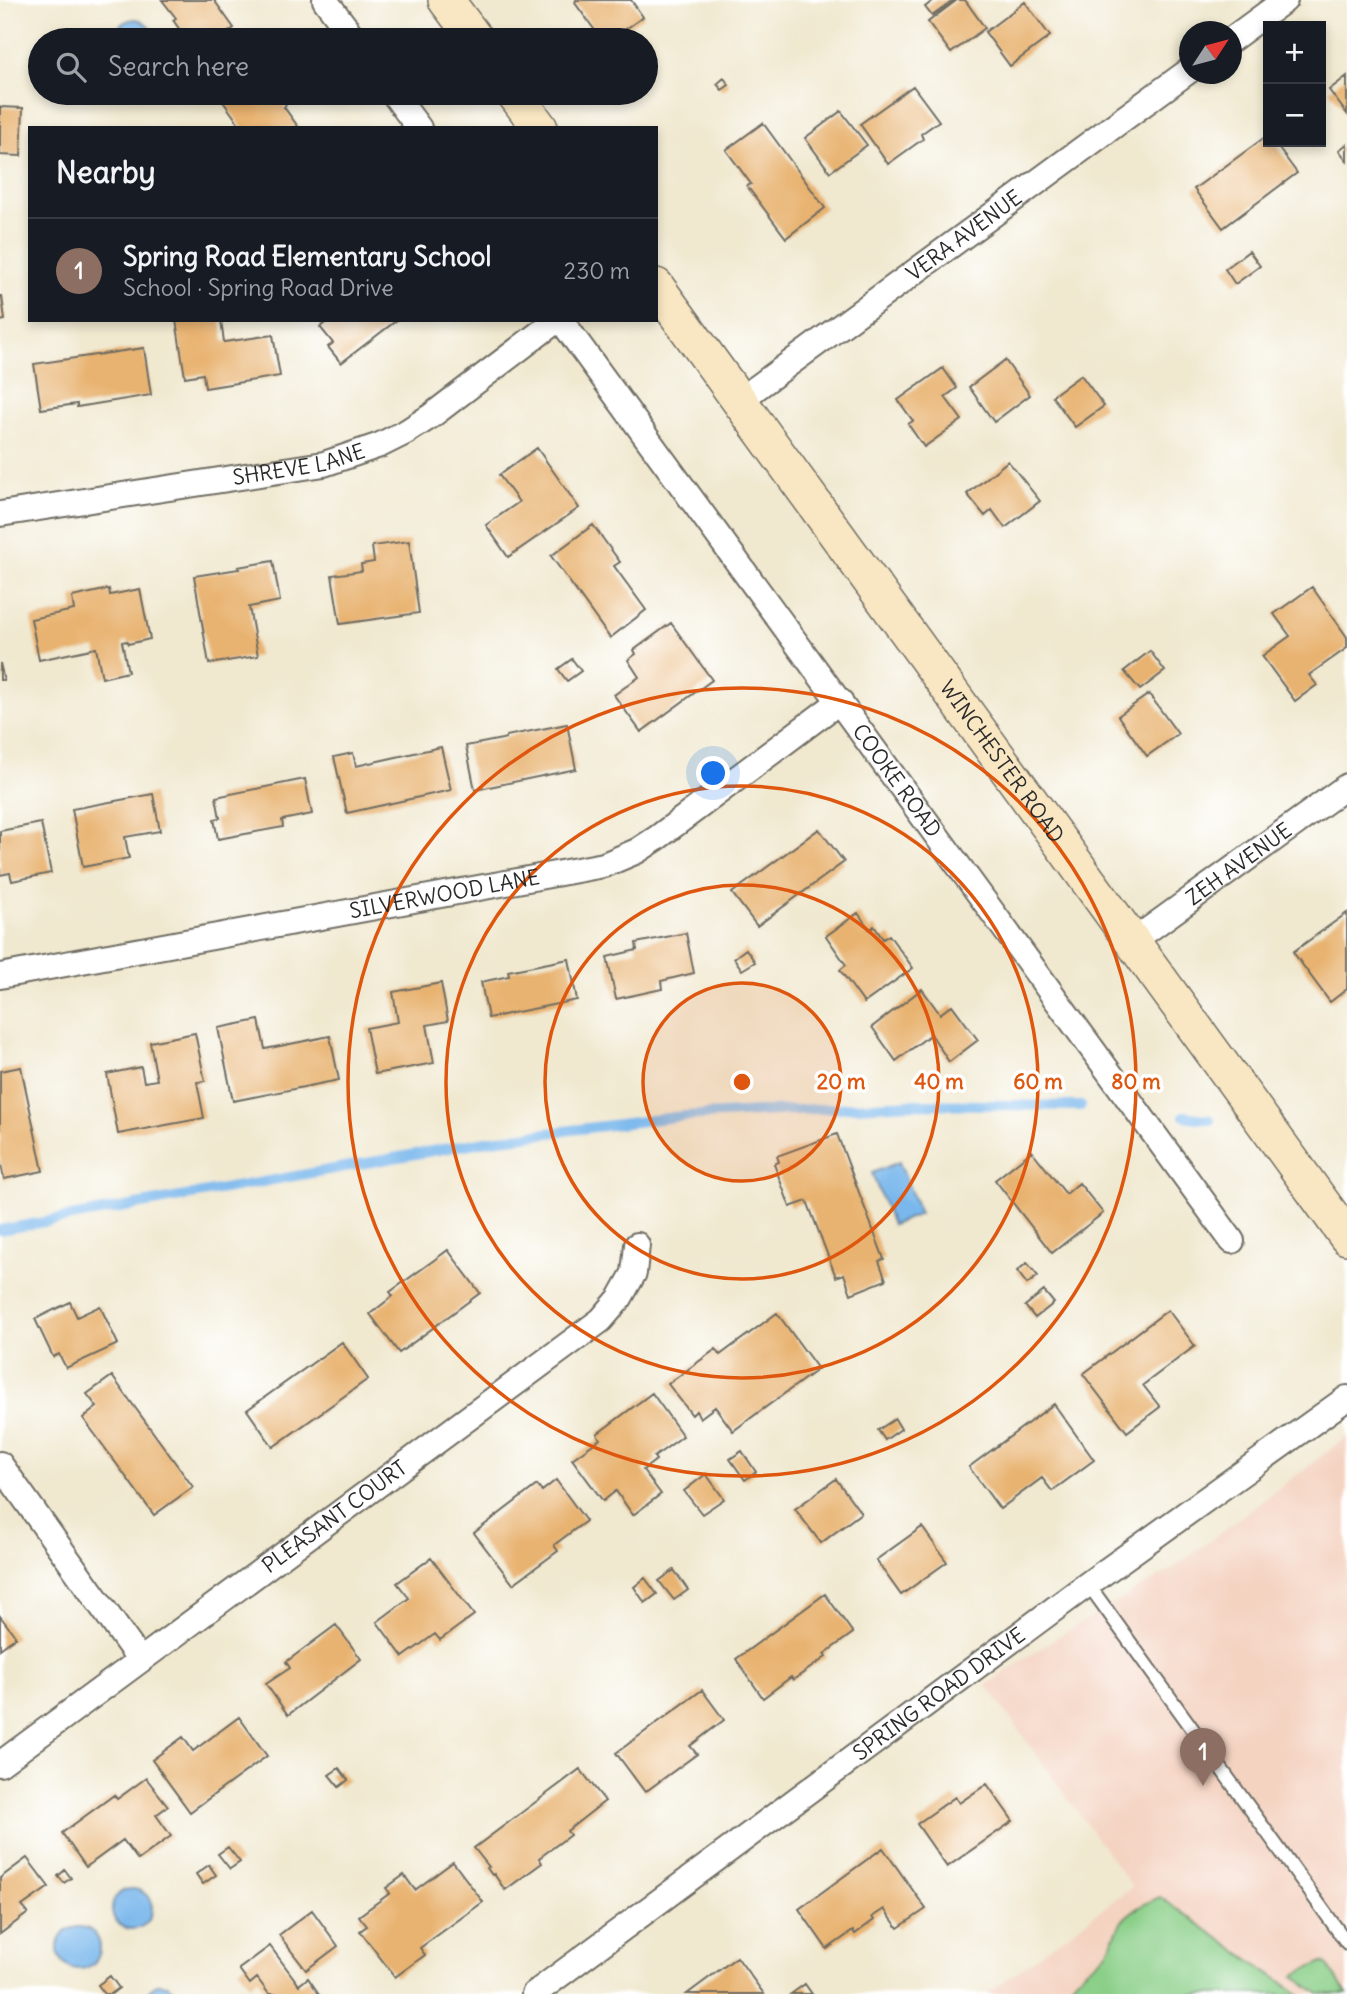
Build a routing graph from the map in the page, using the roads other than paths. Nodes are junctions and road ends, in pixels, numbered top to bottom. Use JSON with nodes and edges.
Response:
{"nodes":[{"id":1,"x":325,"y":0,"type":"edge"},
{"id":2,"x":446,"y":0,"type":"edge"},
{"id":3,"x":1285,"y":0,"type":"edge"},
{"id":4,"x":346,"y":28,"type":"edge"},
{"id":5,"x":467,"y":28,"type":"edge"},
{"id":6,"x":1242,"y":31,"type":"edge"},
{"id":7,"x":1179,"y":77,"type":"edge"},
{"id":8,"x":402,"y":105,"type":"edge"},
{"id":9,"x":523,"y":105,"type":"edge"},
{"id":10,"x":418,"y":126,"type":"edge"},
{"id":11,"x":539,"y":126,"type":"edge"},
{"id":12,"x":658,"y":289,"type":"edge"},
{"id":13,"x":556,"y":322,"type":"edge"},
{"id":14,"x":560,"y":322,"type":"edge"},
{"id":15,"x":740,"y":400,"type":"junction"},
{"id":16,"x":0,"y":514,"type":"edge"},
{"id":17,"x":840,"y":701,"type":"junction"},
{"id":18,"x":1347,"y":786,"type":"edge"},
{"id":19,"x":1133,"y":941,"type":"junction"},
{"id":20,"x":0,"y":976,"type":"edge"},
{"id":21,"x":1347,"y":1237,"type":"edge"},
{"id":22,"x":1232,"y":1241,"type":"dead end"},
{"id":23,"x":637,"y":1245,"type":"dead end"},
{"id":24,"x":1347,"y":1398,"type":"edge"},
{"id":25,"x":0,"y":1464,"type":"edge"},
{"id":26,"x":1088,"y":1584,"type":"junction"},
{"id":27,"x":140,"y":1660,"type":"junction"},
{"id":28,"x":0,"y":1764,"type":"edge"},
{"id":29,"x":1347,"y":1943,"type":"edge"},
{"id":30,"x":534,"y":1994,"type":"edge"}],
"edges":[{"from":1,"to":4,"type":"street"},
{"from":2,"to":5,"type":"main road"},
{"from":3,"to":6,"type":"street"},
{"from":7,"to":15,"type":"street","name":"VERA AVENUE"},
{"from":8,"to":10,"type":"street"},
{"from":9,"to":11,"type":"main road"},
{"from":12,"to":15,"type":"main road","name":"WINCHESTER ROAD"},
{"from":13,"to":16,"type":"street","name":"SHREVE LANE"},
{"from":14,"to":17,"type":"street","name":"COOKE ROAD"},
{"from":15,"to":19,"type":"main road","name":"WINCHESTER ROAD"},
{"from":17,"to":20,"type":"street","name":"SILVERWOOD LANE"},
{"from":17,"to":22,"type":"street","name":"COOKE ROAD"},
{"from":18,"to":19,"type":"street","name":"ZEH AVENUE"},
{"from":19,"to":21,"type":"main road","name":"WINCHESTER ROAD"},
{"from":23,"to":27,"type":"street","name":"PLEASANT COURT"},
{"from":24,"to":26,"type":"street","name":"SPRING ROAD DRIVE"},
{"from":25,"to":27,"type":"street"},
{"from":26,"to":29,"type":"lane"},
{"from":26,"to":30,"type":"street","name":"SPRING ROAD DRIVE"},
{"from":27,"to":28,"type":"street","name":"PLEASANT COURT"}]}
